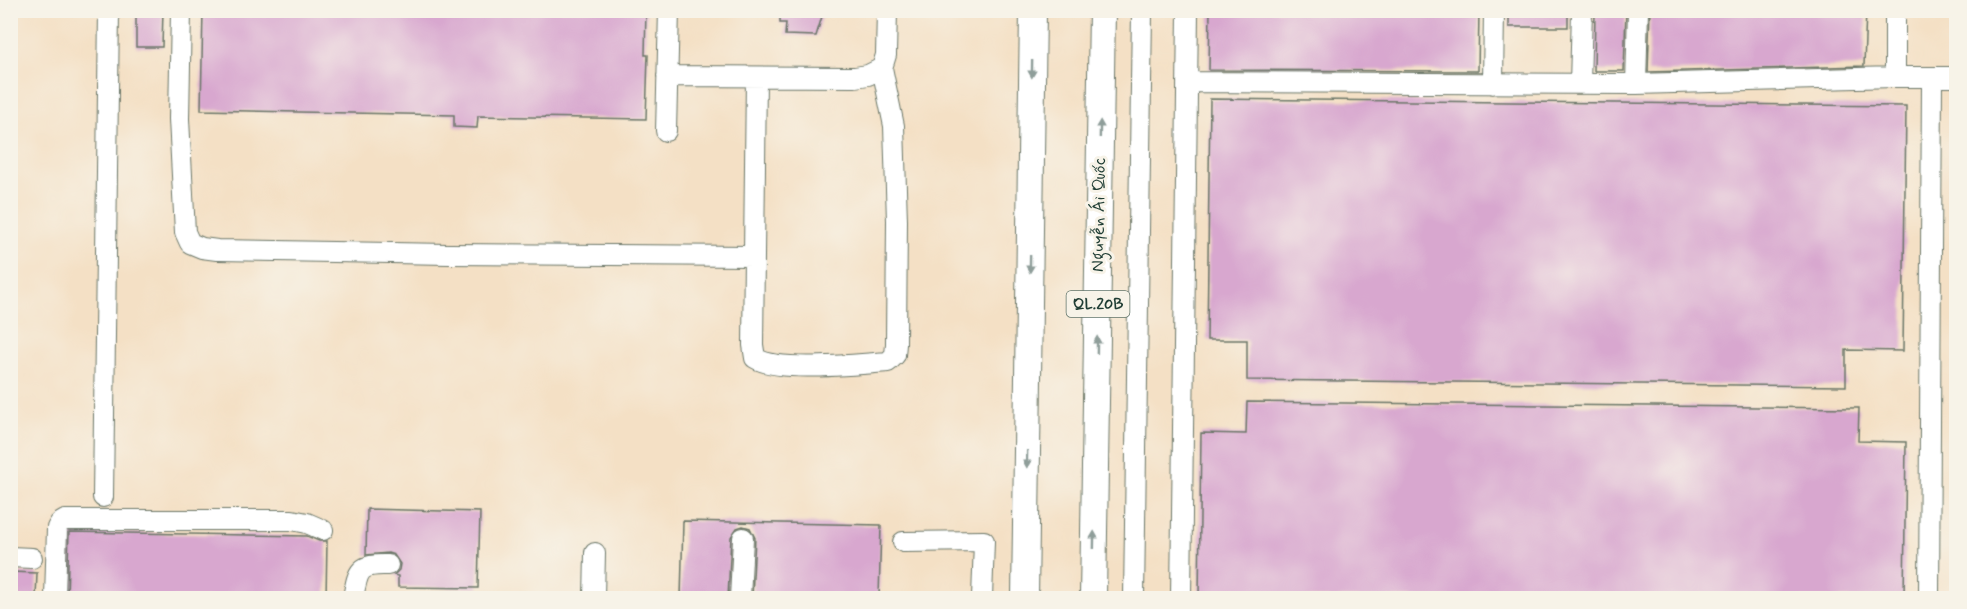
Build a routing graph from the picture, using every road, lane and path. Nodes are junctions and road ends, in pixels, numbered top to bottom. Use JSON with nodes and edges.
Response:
{"nodes":[{"id":1,"x":109,"y":10,"type":"edge"},
{"id":2,"x":181,"y":10,"type":"edge"},
{"id":3,"x":669,"y":10,"type":"edge"},
{"id":4,"x":887,"y":10,"type":"edge"},
{"id":5,"x":1033,"y":10,"type":"edge"},
{"id":6,"x":1102,"y":10,"type":"edge"},
{"id":7,"x":1142,"y":10,"type":"edge"},
{"id":8,"x":1188,"y":10,"type":"edge"},
{"id":9,"x":1494,"y":10,"type":"edge"},
{"id":10,"x":1582,"y":10,"type":"edge"},
{"id":11,"x":1638,"y":10,"type":"edge"},
{"id":12,"x":1895,"y":10,"type":"edge"},
{"id":13,"x":882,"y":68,"type":"junction"},
{"id":14,"x":667,"y":76,"type":"junction"},
{"id":15,"x":756,"y":77,"type":"junction"},
{"id":16,"x":1895,"y":77,"type":"junction"},
{"id":17,"x":1956,"y":77,"type":"edge"},
{"id":18,"x":1932,"y":78,"type":"junction"},
{"id":19,"x":1187,"y":82,"type":"junction"},
{"id":20,"x":1493,"y":84,"type":"junction"},
{"id":21,"x":1580,"y":84,"type":"junction"},
{"id":22,"x":1636,"y":84,"type":"junction"},
{"id":23,"x":666,"y":131,"type":"dead end"},
{"id":24,"x":754,"y":256,"type":"junction"},
{"id":25,"x":103,"y":497,"type":"dead end"},
{"id":26,"x":322,"y":530,"type":"dead end"},
{"id":27,"x":743,"y":538,"type":"dead end"},
{"id":28,"x":903,"y":542,"type":"dead end"},
{"id":29,"x":596,"y":553,"type":"dead end"},
{"id":30,"x":10,"y":557,"type":"edge"},
{"id":31,"x":32,"y":558,"type":"dead end"},
{"id":32,"x":388,"y":565,"type":"dead end"},
{"id":33,"x":55,"y":598,"type":"edge"},
{"id":34,"x":353,"y":598,"type":"edge"},
{"id":35,"x":594,"y":598,"type":"edge"},
{"id":36,"x":740,"y":598,"type":"edge"},
{"id":37,"x":982,"y":598,"type":"edge"},
{"id":38,"x":1025,"y":598,"type":"edge"},
{"id":39,"x":1093,"y":598,"type":"edge"},
{"id":40,"x":1134,"y":598,"type":"edge"},
{"id":41,"x":1181,"y":598,"type":"edge"},
{"id":42,"x":1929,"y":598,"type":"edge"}],
"edges":[{"from":1,"to":25,"type":"street"},
{"from":2,"to":24,"type":"street"},
{"from":3,"to":14,"type":"street"},
{"from":4,"to":13,"type":"street"},
{"from":5,"to":38,"type":"main road","one_way":true},
{"from":39,"to":6,"type":"main road","name":"Nguyễn Ái Quốc","number":"QL.20B","one_way":true},
{"from":7,"to":40,"type":"street"},
{"from":8,"to":19,"type":"street"},
{"from":9,"to":20,"type":"street"},
{"from":10,"to":21,"type":"street"},
{"from":11,"to":22,"type":"street"},
{"from":12,"to":16,"type":"street"},
{"from":13,"to":15,"type":"street"},
{"from":13,"to":24,"type":"street"},
{"from":14,"to":15,"type":"street"},
{"from":14,"to":23,"type":"street"},
{"from":15,"to":24,"type":"street"},
{"from":16,"to":18,"type":"street"},
{"from":16,"to":22,"type":"street"},
{"from":17,"to":18,"type":"street"},
{"from":18,"to":42,"type":"street"},
{"from":19,"to":20,"type":"street"},
{"from":19,"to":41,"type":"street"},
{"from":20,"to":21,"type":"street"},
{"from":21,"to":22,"type":"street"},
{"from":26,"to":33,"type":"street"},
{"from":27,"to":36,"type":"street"},
{"from":28,"to":37,"type":"street"},
{"from":29,"to":35,"type":"street"},
{"from":30,"to":31,"type":"street"},
{"from":32,"to":34,"type":"street"}]}
